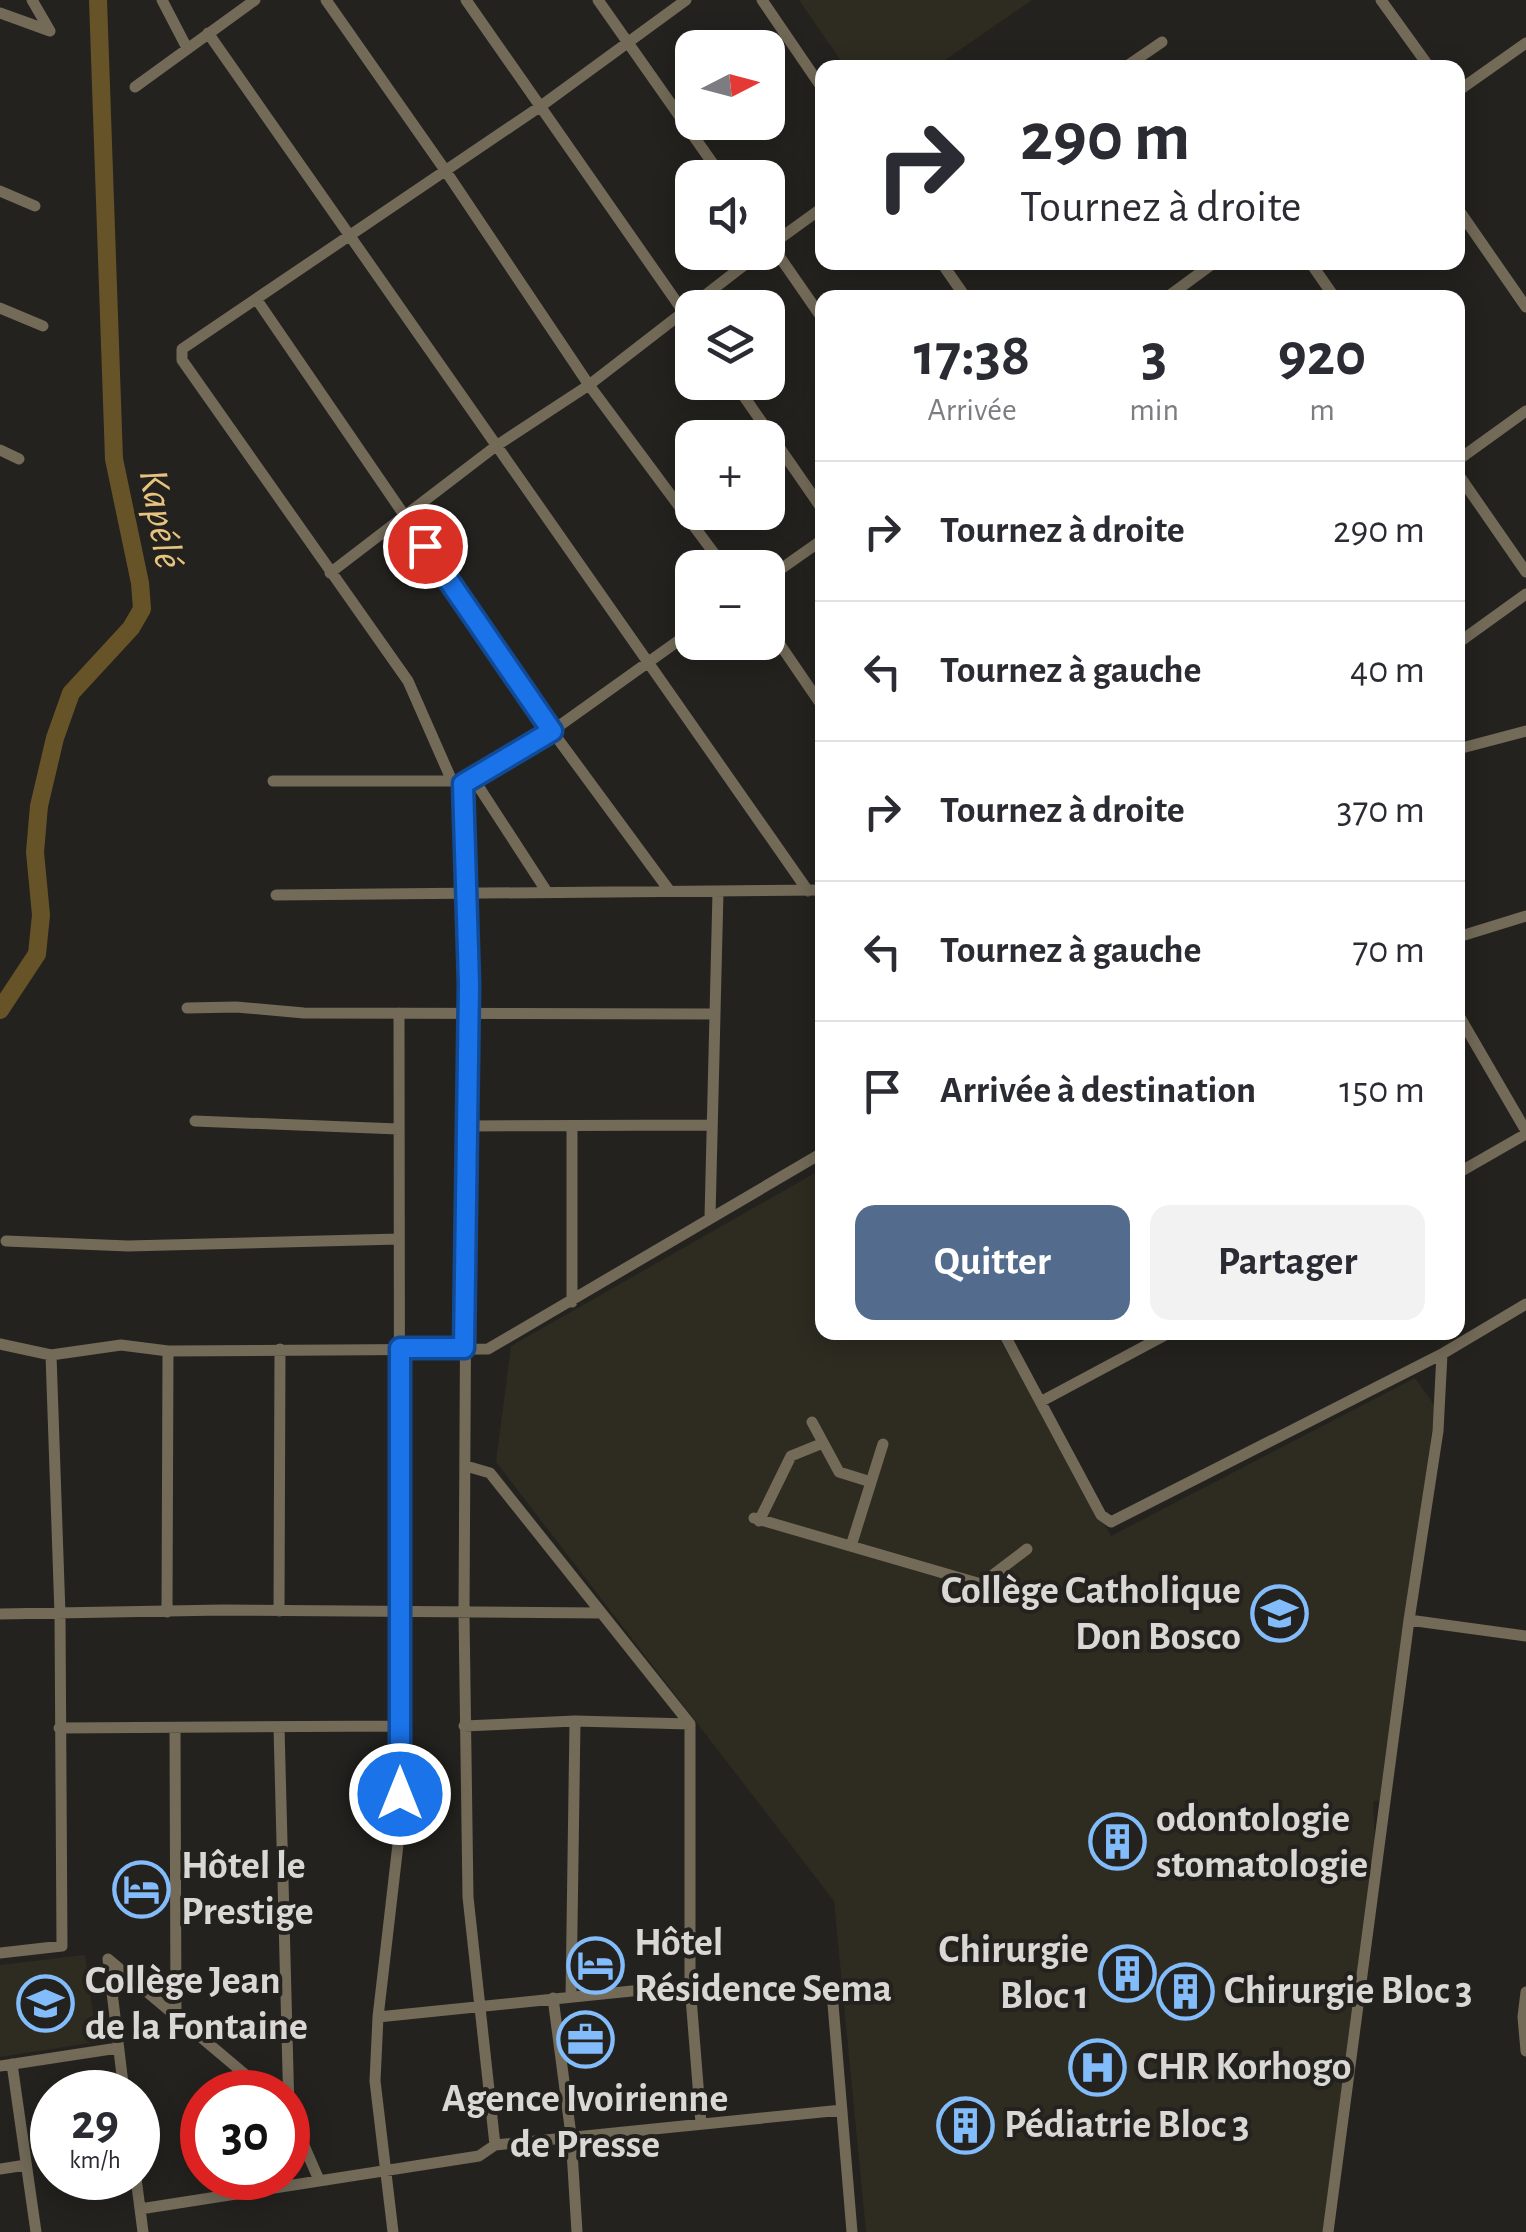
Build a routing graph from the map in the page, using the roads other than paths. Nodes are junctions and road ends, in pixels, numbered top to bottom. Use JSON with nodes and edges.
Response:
{"nodes":[{"id":1,"x":32,"y":0,"type":"edge"},
{"id":2,"x":162,"y":0,"type":"edge"},
{"id":3,"x":256,"y":0,"type":"edge"},
{"id":4,"x":326,"y":0,"type":"edge"},
{"id":5,"x":466,"y":0,"type":"edge"},
{"id":6,"x":598,"y":0,"type":"edge"},
{"id":7,"x":686,"y":0,"type":"edge"},
{"id":8,"x":762,"y":0,"type":"edge"},
{"id":9,"x":1387,"y":2,"type":"edge"},
{"id":10,"x":0,"y":13,"type":"edge"},
{"id":11,"x":208,"y":33,"type":"junction"},
{"id":12,"x":1162,"y":42,"type":"dead end"},
{"id":13,"x":628,"y":43,"type":"junction"},
{"id":14,"x":1525,"y":47,"type":"edge"},
{"id":15,"x":187,"y":48,"type":"junction"},
{"id":16,"x":1136,"y":60,"type":"edge"},
{"id":17,"x":1425,"y":60,"type":"edge"},
{"id":18,"x":815,"y":78,"type":"edge"},
{"id":19,"x":1465,"y":87,"type":"edge"},
{"id":20,"x":135,"y":88,"type":"dead end"},
{"id":21,"x":542,"y":106,"type":"junction"},
{"id":22,"x":710,"y":160,"type":"edge"},
{"id":23,"x":445,"y":170,"type":"junction"},
{"id":24,"x":0,"y":191,"type":"edge"},
{"id":25,"x":35,"y":206,"type":"dead end"},
{"id":26,"x":815,"y":213,"type":"edge"},
{"id":27,"x":1465,"y":218,"type":"edge"},
{"id":28,"x":785,"y":234,"type":"edge"},
{"id":29,"x":351,"y":237,"type":"junction"},
{"id":30,"x":737,"y":270,"type":"edge"},
{"id":31,"x":785,"y":270,"type":"edge"},
{"id":32,"x":1204,"y":270,"type":"edge"},
{"id":33,"x":712,"y":290,"type":"edge"},
{"id":34,"x":1177,"y":290,"type":"edge"},
{"id":35,"x":675,"y":299,"type":"edge"},
{"id":36,"x":257,"y":300,"type":"junction"},
{"id":37,"x":1526,"y":307,"type":"edge"},
{"id":38,"x":0,"y":308,"type":"edge"},
{"id":39,"x":815,"y":309,"type":"edge"},
{"id":40,"x":675,"y":319,"type":"edge"},
{"id":41,"x":43,"y":326,"type":"dead end"},
{"id":42,"x":589,"y":384,"type":"junction"},
{"id":43,"x":746,"y":400,"type":"edge"},
{"id":44,"x":1526,"y":412,"type":"edge"},
{"id":45,"x":496,"y":446,"type":"junction"},
{"id":46,"x":0,"y":450,"type":"edge"},
{"id":47,"x":1465,"y":455,"type":"edge"},
{"id":48,"x":19,"y":459,"type":"dead end"},
{"id":49,"x":1465,"y":484,"type":"edge"},
{"id":50,"x":815,"y":500,"type":"edge"},
{"id":51,"x":404,"y":515,"type":"junction"},
{"id":52,"x":815,"y":545,"type":"edge"},
{"id":53,"x":712,"y":550,"type":"edge"},
{"id":54,"x":785,"y":566,"type":"edge"},
{"id":55,"x":1526,"y":572,"type":"edge"},
{"id":56,"x":330,"y":573,"type":"junction"},
{"id":57,"x":1526,"y":594,"type":"edge"},
{"id":58,"x":1465,"y":637,"type":"edge"},
{"id":59,"x":675,"y":643,"type":"edge"},
{"id":60,"x":785,"y":652,"type":"edge"},
{"id":61,"x":648,"y":662,"type":"junction"},
{"id":62,"x":815,"y":696,"type":"edge"},
{"id":63,"x":552,"y":731,"type":"junction"},
{"id":64,"x":1526,"y":731,"type":"edge"},
{"id":65,"x":1465,"y":746,"type":"edge"},
{"id":66,"x":273,"y":781,"type":"dead end"},
{"id":67,"x":463,"y":781,"type":"junction"},
{"id":68,"x":669,"y":890,"type":"junction"},
{"id":69,"x":815,"y":890,"type":"edge"},
{"id":70,"x":808,"y":891,"type":"junction"},
{"id":71,"x":468,"y":892,"type":"junction"},
{"id":72,"x":547,"y":892,"type":"junction"},
{"id":73,"x":718,"y":892,"type":"junction"},
{"id":74,"x":276,"y":895,"type":"dead end"},
{"id":75,"x":1526,"y":916,"type":"edge"},
{"id":76,"x":1465,"y":935,"type":"edge"},
{"id":77,"x":187,"y":1008,"type":"dead end"},
{"id":78,"x":399,"y":1013,"type":"junction"},
{"id":79,"x":469,"y":1014,"type":"junction"},
{"id":80,"x":713,"y":1014,"type":"junction"},
{"id":81,"x":1465,"y":1029,"type":"edge"},
{"id":82,"x":195,"y":1121,"type":"dead end"},
{"id":83,"x":712,"y":1125,"type":"junction"},
{"id":84,"x":467,"y":1126,"type":"junction"},
{"id":85,"x":572,"y":1128,"type":"junction"},
{"id":86,"x":398,"y":1129,"type":"junction"},
{"id":87,"x":1526,"y":1132,"type":"edge"},
{"id":88,"x":815,"y":1156,"type":"edge"},
{"id":89,"x":1465,"y":1170,"type":"edge"},
{"id":90,"x":710,"y":1217,"type":"junction"},
{"id":91,"x":399,"y":1239,"type":"junction"},
{"id":92,"x":6,"y":1241,"type":"dead end"},
{"id":93,"x":572,"y":1302,"type":"junction"},
{"id":94,"x":1526,"y":1304,"type":"edge"},
{"id":95,"x":1007,"y":1340,"type":"edge"},
{"id":96,"x":1156,"y":1340,"type":"edge"},
{"id":97,"x":0,"y":1344,"type":"edge"},
{"id":98,"x":400,"y":1348,"type":"junction"},
{"id":99,"x":464,"y":1348,"type":"junction"},
{"id":100,"x":280,"y":1349,"type":"junction"},
{"id":101,"x":168,"y":1351,"type":"junction"},
{"id":102,"x":1442,"y":1354,"type":"junction"},
{"id":103,"x":51,"y":1356,"type":"junction"},
{"id":104,"x":1042,"y":1402,"type":"junction"},
{"id":105,"x":812,"y":1422,"type":"dead end"},
{"id":106,"x":823,"y":1443,"type":"junction"},
{"id":107,"x":883,"y":1444,"type":"dead end"},
{"id":108,"x":466,"y":1466,"type":"junction"},
{"id":109,"x":870,"y":1482,"type":"junction"},
{"id":110,"x":851,"y":1546,"type":"junction"},
{"id":111,"x":1027,"y":1549,"type":"dead end"},
{"id":112,"x":279,"y":1611,"type":"junction"},
{"id":113,"x":167,"y":1612,"type":"junction"},
{"id":114,"x":401,"y":1612,"type":"junction"},
{"id":115,"x":601,"y":1613,"type":"junction"},
{"id":116,"x":0,"y":1614,"type":"edge"},
{"id":117,"x":60,"y":1614,"type":"junction"},
{"id":118,"x":464,"y":1614,"type":"junction"},
{"id":119,"x":1409,"y":1620,"type":"junction"},
{"id":120,"x":1526,"y":1636,"type":"edge"},
{"id":121,"x":575,"y":1722,"type":"junction"},
{"id":122,"x":690,"y":1724,"type":"junction"},
{"id":123,"x":400,"y":1726,"type":"junction"},
{"id":124,"x":464,"y":1726,"type":"junction"},
{"id":125,"x":278,"y":1727,"type":"junction"},
{"id":126,"x":59,"y":1728,"type":"junction"},
{"id":127,"x":175,"y":1728,"type":"junction"},
{"id":128,"x":0,"y":1953,"type":"edge"},
{"id":129,"x":690,"y":1985,"type":"junction"},
{"id":130,"x":832,"y":1992,"type":"dead end"},
{"id":131,"x":1526,"y":1992,"type":"edge"},
{"id":132,"x":571,"y":1997,"type":"junction"},
{"id":133,"x":554,"y":1998,"type":"junction"},
{"id":134,"x":479,"y":2006,"type":"junction"},
{"id":135,"x":378,"y":2016,"type":"junction"},
{"id":136,"x":176,"y":2018,"type":"junction"},
{"id":137,"x":118,"y":2048,"type":"junction"},
{"id":138,"x":1526,"y":2052,"type":"edge"},
{"id":139,"x":6,"y":2065,"type":"edge"},
{"id":140,"x":121,"y":2070,"type":"edge"},
{"id":141,"x":239,"y":2070,"type":"edge"},
{"id":142,"x":287,"y":2070,"type":"edge"},
{"id":143,"x":842,"y":2110,"type":"junction"},
{"id":144,"x":701,"y":2123,"type":"junction"},
{"id":145,"x":571,"y":2136,"type":"junction"},
{"id":146,"x":495,"y":2145,"type":"junction"},
{"id":147,"x":310,"y":2158,"type":"edge"},
{"id":148,"x":26,"y":2165,"type":"junction"},
{"id":149,"x":0,"y":2169,"type":"edge"},
{"id":150,"x":385,"y":2169,"type":"junction"},
{"id":151,"x":320,"y":2180,"type":"junction"},
{"id":152,"x":139,"y":2200,"type":"edge"},
{"id":153,"x":140,"y":2209,"type":"junction"},
{"id":154,"x":36,"y":2232,"type":"edge"},
{"id":155,"x":143,"y":2232,"type":"edge"},
{"id":156,"x":392,"y":2232,"type":"edge"},
{"id":157,"x":577,"y":2232,"type":"edge"},
{"id":158,"x":852,"y":2232,"type":"edge"},
{"id":159,"x":1328,"y":2232,"type":"edge"}],
"edges":[{"from":1,"to":10,"type":"street"},
{"from":2,"to":15,"type":"street"},
{"from":3,"to":11,"type":"street"},
{"from":4,"to":23,"type":"street"},
{"from":5,"to":21,"type":"street"},
{"from":6,"to":13,"type":"street"},
{"from":7,"to":13,"type":"street"},
{"from":8,"to":18,"type":"street"},
{"from":9,"to":17,"type":"street"},
{"from":11,"to":15,"type":"street"},
{"from":11,"to":29,"type":"street"},
{"from":12,"to":16,"type":"street"},
{"from":13,"to":21,"type":"street"},
{"from":13,"to":22,"type":"street"},
{"from":14,"to":19,"type":"street"},
{"from":15,"to":20,"type":"street"},
{"from":21,"to":23,"type":"street"},
{"from":21,"to":35,"type":"street"},
{"from":23,"to":29,"type":"street"},
{"from":23,"to":42,"type":"street"},
{"from":24,"to":25,"type":"street"},
{"from":26,"to":28,"type":"street"},
{"from":27,"to":37,"type":"street"},
{"from":29,"to":36,"type":"street"},
{"from":29,"to":45,"type":"street"},
{"from":30,"to":33,"type":"street"},
{"from":31,"to":39,"type":"street"},
{"from":32,"to":34,"type":"street"},
{"from":36,"to":51,"type":"street"},
{"from":36,"to":56,"type":"street"},
{"from":38,"to":41,"type":"street"},
{"from":40,"to":42,"type":"street"},
{"from":42,"to":45,"type":"street"},
{"from":42,"to":53,"type":"street"},
{"from":43,"to":50,"type":"street"},
{"from":44,"to":47,"type":"street"},
{"from":45,"to":51,"type":"street"},
{"from":45,"to":61,"type":"street"},
{"from":46,"to":48,"type":"street"},
{"from":49,"to":55,"type":"street"},
{"from":51,"to":56,"type":"street"},
{"from":51,"to":63,"type":"street"},
{"from":52,"to":54,"type":"street"},
{"from":56,"to":67,"type":"street"},
{"from":57,"to":58,"type":"street"},
{"from":59,"to":61,"type":"street"},
{"from":60,"to":62,"type":"street"},
{"from":61,"to":63,"type":"street"},
{"from":61,"to":70,"type":"street"},
{"from":63,"to":67,"type":"street"},
{"from":63,"to":68,"type":"street"},
{"from":64,"to":65,"type":"street"},
{"from":66,"to":67,"type":"street"},
{"from":67,"to":71,"type":"street"},
{"from":67,"to":72,"type":"street"},
{"from":68,"to":72,"type":"street"},
{"from":68,"to":73,"type":"street"},
{"from":69,"to":70,"type":"street"},
{"from":70,"to":73,"type":"street"},
{"from":71,"to":72,"type":"street"},
{"from":71,"to":74,"type":"street"},
{"from":71,"to":79,"type":"street"},
{"from":73,"to":80,"type":"street"},
{"from":75,"to":76,"type":"street"},
{"from":77,"to":78,"type":"street"},
{"from":78,"to":79,"type":"street"},
{"from":78,"to":86,"type":"street"},
{"from":79,"to":80,"type":"street"},
{"from":79,"to":84,"type":"street"},
{"from":80,"to":83,"type":"street"},
{"from":81,"to":87,"type":"street"},
{"from":82,"to":86,"type":"street"},
{"from":83,"to":85,"type":"street"},
{"from":83,"to":90,"type":"street"},
{"from":84,"to":85,"type":"street"},
{"from":84,"to":99,"type":"street"},
{"from":85,"to":93,"type":"street"},
{"from":86,"to":91,"type":"street"},
{"from":87,"to":89,"type":"street"},
{"from":88,"to":90,"type":"street"},
{"from":90,"to":93,"type":"street"},
{"from":91,"to":92,"type":"street"},
{"from":91,"to":98,"type":"street"},
{"from":93,"to":99,"type":"street"},
{"from":94,"to":102,"type":"street"},
{"from":95,"to":104,"type":"street"},
{"from":96,"to":104,"type":"street"},
{"from":97,"to":103,"type":"street"},
{"from":98,"to":99,"type":"street"},
{"from":98,"to":100,"type":"street"},
{"from":98,"to":114,"type":"street"},
{"from":99,"to":108,"type":"street"},
{"from":100,"to":101,"type":"street"},
{"from":100,"to":112,"type":"street"},
{"from":101,"to":103,"type":"street"},
{"from":101,"to":113,"type":"street"},
{"from":102,"to":104,"type":"street"},
{"from":102,"to":119,"type":"street"},
{"from":103,"to":117,"type":"street"},
{"from":105,"to":106,"type":"street"},
{"from":106,"to":109,"type":"street"},
{"from":106,"to":110,"type":"street"},
{"from":107,"to":109,"type":"street"},
{"from":108,"to":115,"type":"street"},
{"from":108,"to":118,"type":"street"},
{"from":109,"to":110,"type":"street"},
{"from":110,"to":111,"type":"street"},
{"from":112,"to":113,"type":"street"},
{"from":112,"to":114,"type":"street"},
{"from":113,"to":117,"type":"street"},
{"from":114,"to":118,"type":"street"},
{"from":114,"to":123,"type":"street"},
{"from":115,"to":118,"type":"street"},
{"from":115,"to":122,"type":"street"},
{"from":116,"to":117,"type":"street"},
{"from":117,"to":126,"type":"street"},
{"from":118,"to":124,"type":"street"},
{"from":119,"to":120,"type":"street"},
{"from":119,"to":159,"type":"street"},
{"from":121,"to":122,"type":"street"},
{"from":121,"to":124,"type":"street"},
{"from":121,"to":132,"type":"street"},
{"from":122,"to":129,"type":"street"},
{"from":123,"to":125,"type":"street"},
{"from":123,"to":135,"type":"street"},
{"from":124,"to":134,"type":"street"},
{"from":125,"to":127,"type":"street"},
{"from":125,"to":142,"type":"street"},
{"from":126,"to":127,"type":"street"},
{"from":126,"to":128,"type":"street"},
{"from":127,"to":136,"type":"street"},
{"from":129,"to":132,"type":"street"},
{"from":129,"to":144,"type":"street"},
{"from":130,"to":143,"type":"street"},
{"from":131,"to":138,"type":"street"},
{"from":132,"to":133,"type":"street"},
{"from":133,"to":134,"type":"street"},
{"from":133,"to":145,"type":"street"},
{"from":134,"to":135,"type":"street"},
{"from":134,"to":146,"type":"street"},
{"from":135,"to":150,"type":"street"},
{"from":136,"to":137,"type":"street"},
{"from":136,"to":141,"type":"street"},
{"from":137,"to":139,"type":"street"},
{"from":137,"to":140,"type":"street"},
{"from":139,"to":148,"type":"street"},
{"from":143,"to":144,"type":"street"},
{"from":143,"to":158,"type":"street"},
{"from":144,"to":145,"type":"street"},
{"from":145,"to":146,"type":"street"},
{"from":145,"to":157,"type":"street"},
{"from":146,"to":150,"type":"street"},
{"from":147,"to":151,"type":"street"},
{"from":148,"to":149,"type":"street"},
{"from":148,"to":154,"type":"street"},
{"from":150,"to":151,"type":"street"},
{"from":150,"to":156,"type":"street"},
{"from":151,"to":153,"type":"street"},
{"from":152,"to":153,"type":"street"},
{"from":153,"to":155,"type":"street"}]}
